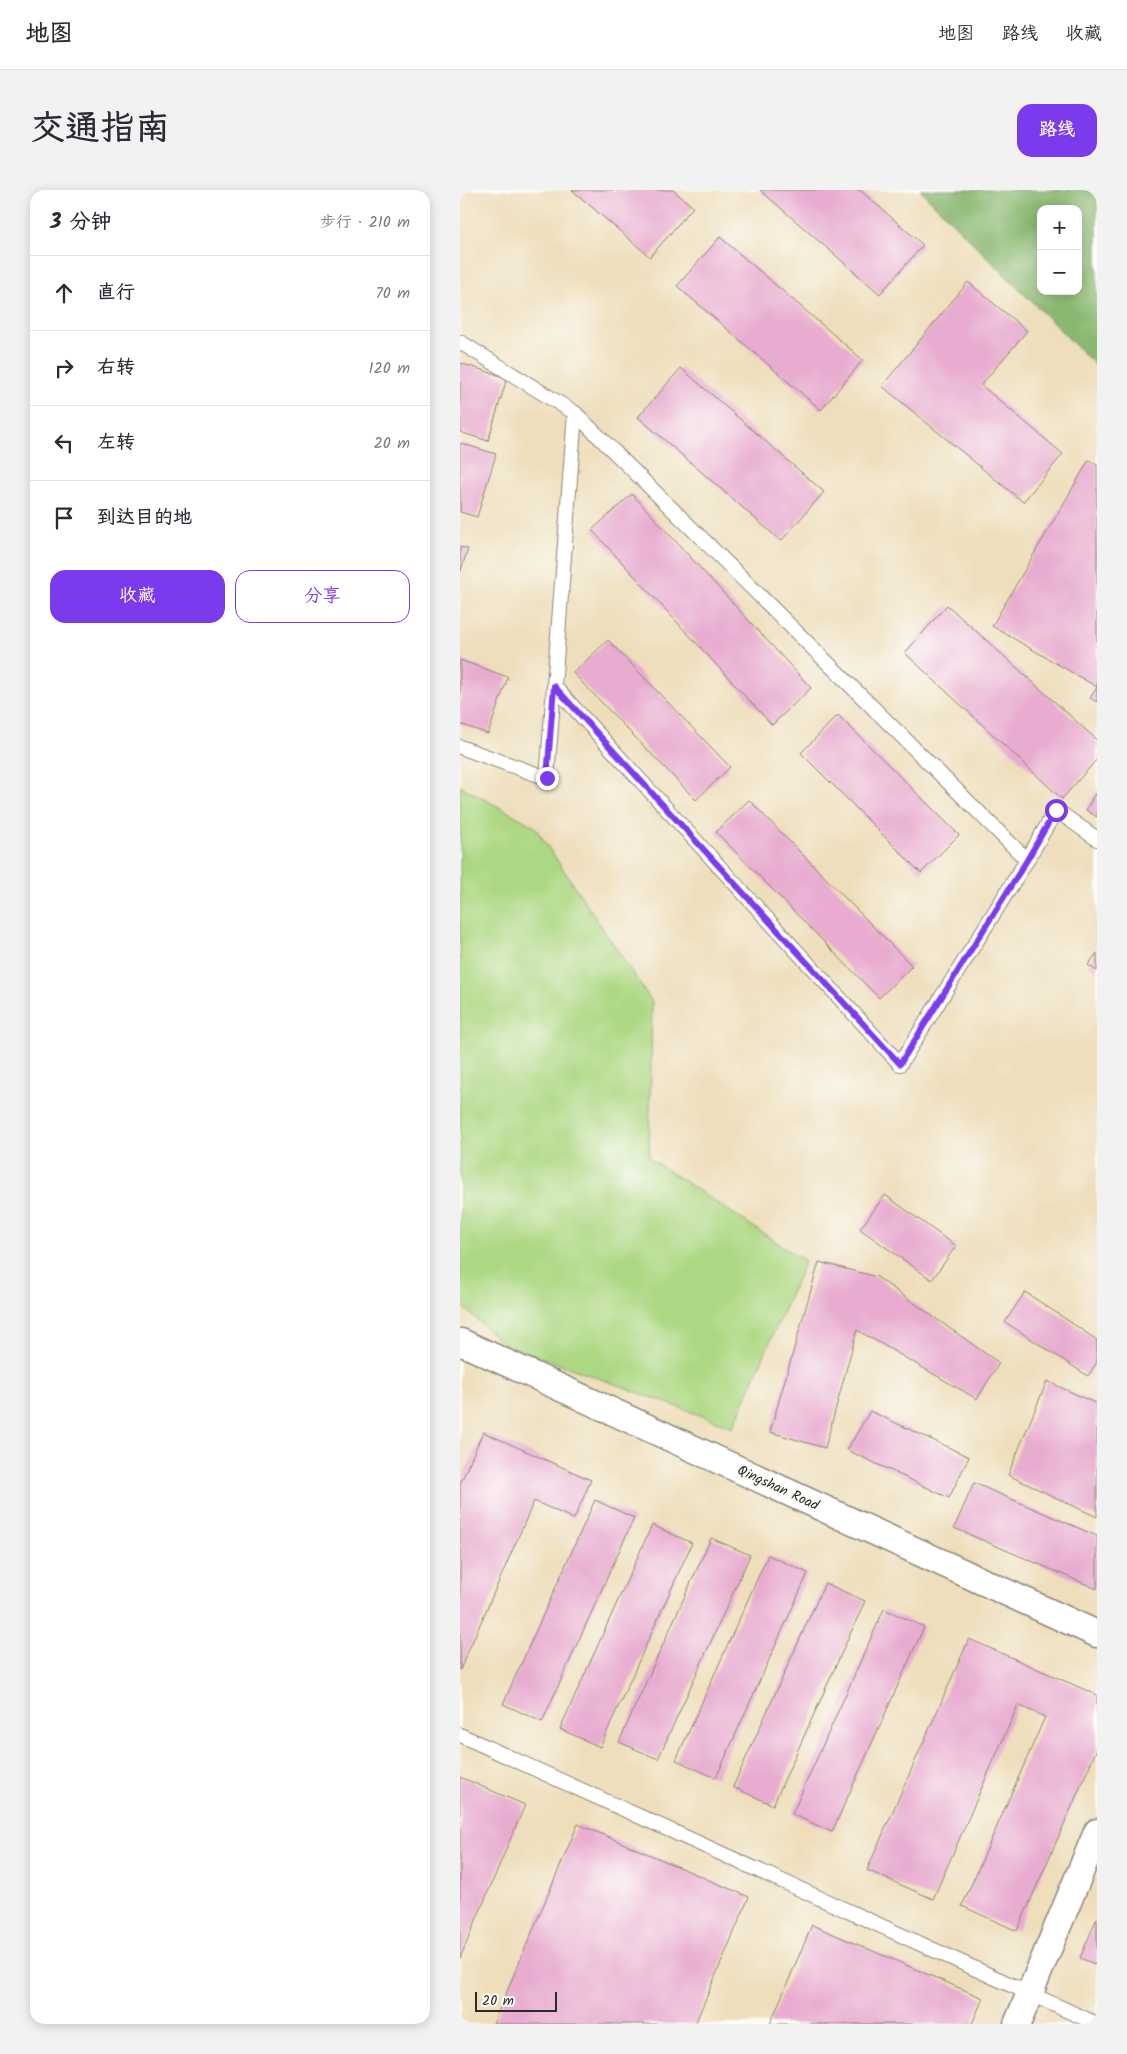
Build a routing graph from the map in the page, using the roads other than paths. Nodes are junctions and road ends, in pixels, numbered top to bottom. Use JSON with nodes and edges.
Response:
{"nodes":[{"id":1,"x":460,"y":342,"type":"edge"},
{"id":2,"x":575,"y":413,"type":"junction"},
{"id":3,"x":554,"y":686,"type":"junction"},
{"id":4,"x":460,"y":747,"type":"edge"},
{"id":5,"x":1097,"y":840,"type":"edge"},
{"id":6,"x":1027,"y":860,"type":"junction"},
{"id":7,"x":460,"y":1344,"type":"edge"},
{"id":8,"x":1097,"y":1634,"type":"edge"},
{"id":9,"x":460,"y":1735,"type":"edge"},
{"id":10,"x":1097,"y":1832,"type":"edge"},
{"id":11,"x":1030,"y":1994,"type":"junction"},
{"id":12,"x":1017,"y":2024,"type":"edge"},
{"id":13,"x":1097,"y":2024,"type":"edge"}],
"edges":[{"from":1,"to":2,"type":"lane"},
{"from":2,"to":3,"type":"lane"},
{"from":2,"to":6,"type":"lane"},
{"from":3,"to":4,"type":"lane"},
{"from":3,"to":6,"type":"lane"},
{"from":5,"to":6,"type":"lane"},
{"from":7,"to":8,"type":"street","name":"Qingshan Road"},
{"from":9,"to":11,"type":"lane"},
{"from":10,"to":11,"type":"street"},
{"from":11,"to":12,"type":"street"},
{"from":11,"to":13,"type":"lane"}]}
